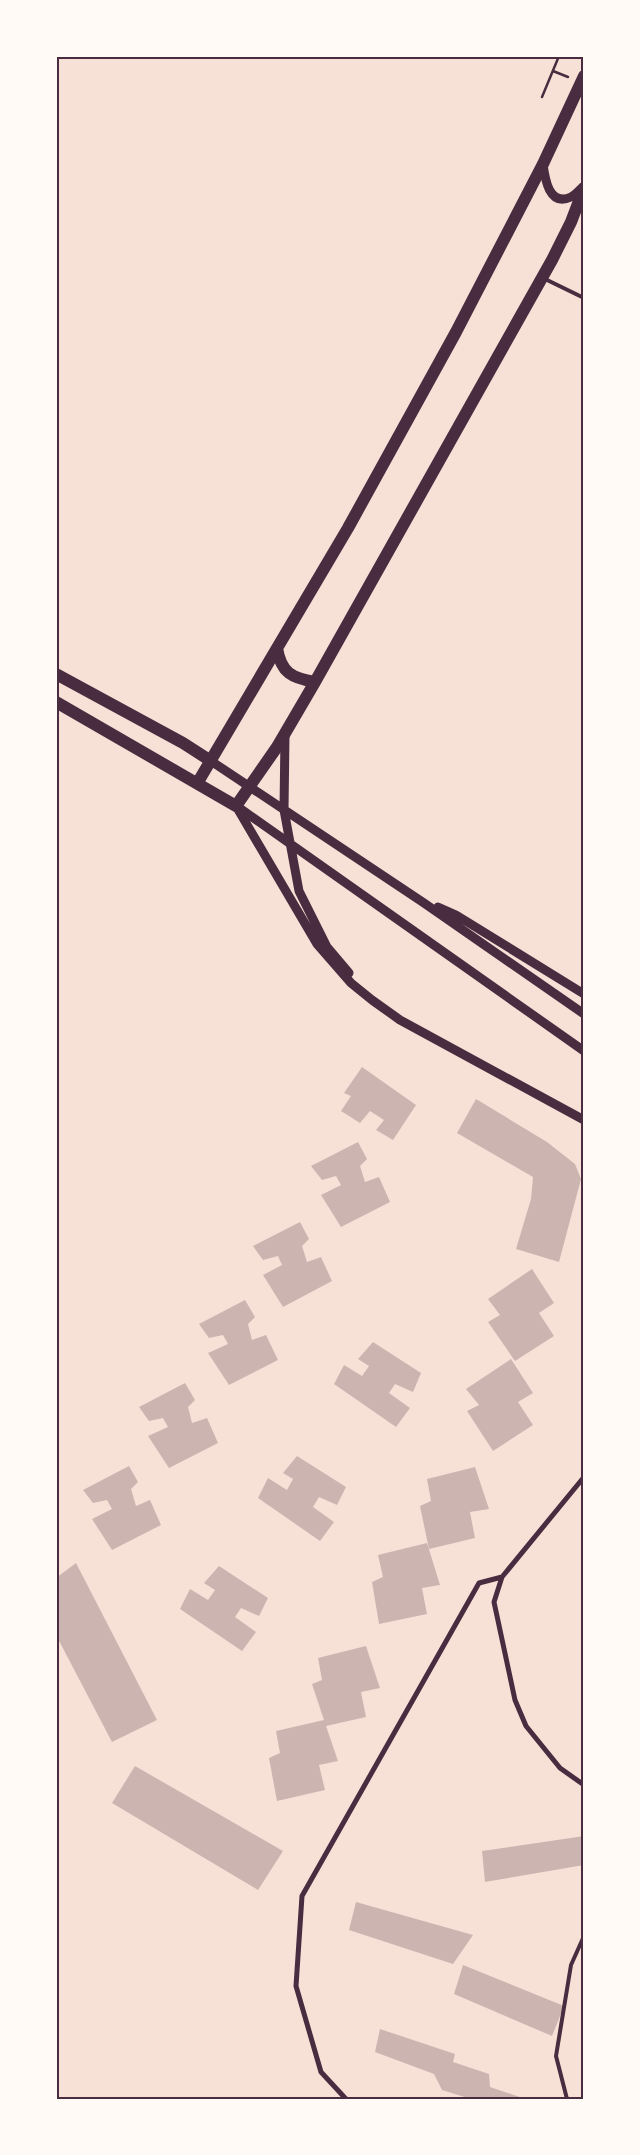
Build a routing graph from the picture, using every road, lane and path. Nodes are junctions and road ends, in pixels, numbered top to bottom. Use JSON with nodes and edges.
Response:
{"nodes":[{"id":1,"x":559,"y":56,"type":"edge"},
{"id":2,"x":584,"y":76,"type":"edge"},
{"id":3,"x":542,"y":97,"type":"dead end"},
{"id":4,"x":543,"y":164,"type":"junction"},
{"id":5,"x":584,"y":187,"type":"edge"},
{"id":6,"x":543,"y":277,"type":"junction"},
{"id":7,"x":584,"y":298,"type":"edge"},
{"id":8,"x":278,"y":648,"type":"junction"},
{"id":9,"x":56,"y":674,"type":"edge"},
{"id":10,"x":315,"y":682,"type":"junction"},
{"id":11,"x":56,"y":702,"type":"edge"},
{"id":12,"x":285,"y":734,"type":"junction"},
{"id":13,"x":211,"y":761,"type":"junction"},
{"id":14,"x":198,"y":782,"type":"junction"},
{"id":15,"x":250,"y":786,"type":"junction"},
{"id":16,"x":236,"y":806,"type":"junction"},
{"id":17,"x":284,"y":810,"type":"junction"},
{"id":18,"x":290,"y":844,"type":"junction"},
{"id":19,"x":407,"y":891,"type":"junction"},
{"id":20,"x":584,"y":994,"type":"edge"},
{"id":21,"x":372,"y":1000,"type":"junction"},
{"id":22,"x":584,"y":1014,"type":"edge"},
{"id":23,"x":584,"y":1051,"type":"edge"},
{"id":24,"x":584,"y":1120,"type":"edge"},
{"id":25,"x":584,"y":1478,"type":"edge"},
{"id":26,"x":502,"y":1577,"type":"junction"},
{"id":27,"x":584,"y":1785,"type":"edge"},
{"id":28,"x":584,"y":1936,"type":"edge"},
{"id":29,"x":346,"y":2099,"type":"edge"},
{"id":30,"x":567,"y":2099,"type":"edge"}],
"edges":[{"from":1,"to":3,"type":"path"},
{"from":2,"to":4,"type":"main road"},
{"from":4,"to":5,"type":"street"},
{"from":4,"to":8,"type":"main road"},
{"from":5,"to":6,"type":"main road"},
{"from":6,"to":7,"type":"lane"},
{"from":6,"to":10,"type":"main road"},
{"from":8,"to":10,"type":"main road"},
{"from":8,"to":13,"type":"main road"},
{"from":9,"to":13,"type":"main road"},
{"from":10,"to":12,"type":"main road"},
{"from":11,"to":14,"type":"main road"},
{"from":12,"to":15,"type":"main road"},
{"from":12,"to":17,"type":"street"},
{"from":13,"to":14,"type":"main road"},
{"from":13,"to":15,"type":"street"},
{"from":14,"to":16,"type":"main road"},
{"from":15,"to":16,"type":"main road"},
{"from":15,"to":17,"type":"street"},
{"from":16,"to":18,"type":"street"},
{"from":16,"to":21,"type":"street"},
{"from":17,"to":18,"type":"street"},
{"from":17,"to":19,"type":"street"},
{"from":18,"to":21,"type":"street"},
{"from":18,"to":23,"type":"street"},
{"from":19,"to":20,"type":"street"},
{"from":19,"to":22,"type":"street"},
{"from":21,"to":24,"type":"street"},
{"from":25,"to":26,"type":"street"},
{"from":26,"to":27,"type":"street"},
{"from":26,"to":29,"type":"street"},
{"from":28,"to":30,"type":"lane"}]}
